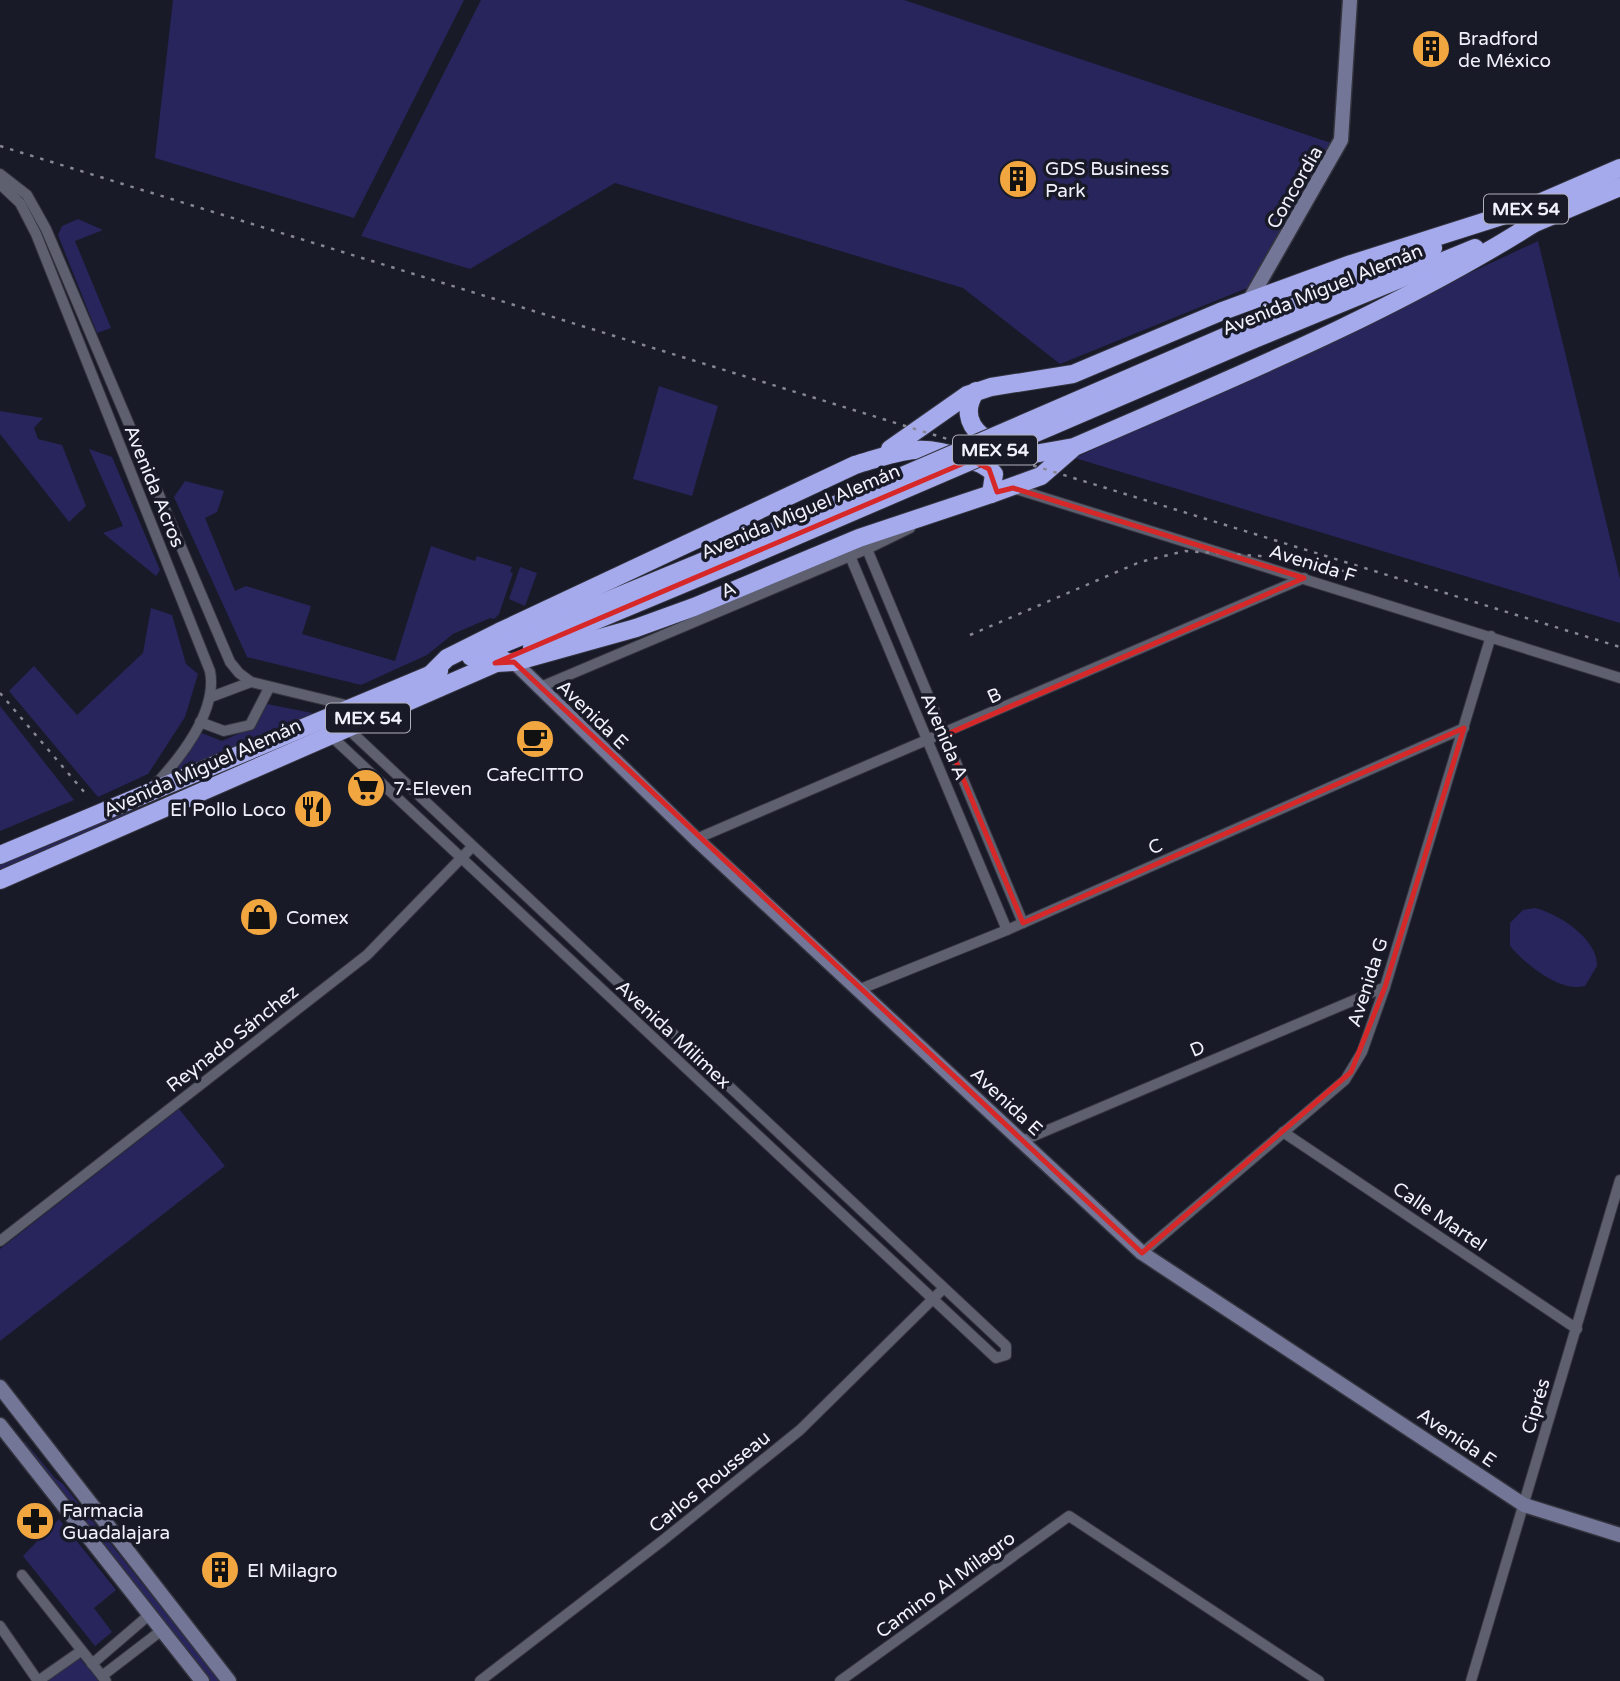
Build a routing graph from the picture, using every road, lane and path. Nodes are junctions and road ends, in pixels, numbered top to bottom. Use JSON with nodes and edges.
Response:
{"nodes":[{"id":1,"x":1350,"y":0,"type":"edge"},
{"id":2,"x":1620,"y":168,"type":"edge"},
{"id":3,"x":0,"y":174,"type":"edge"},
{"id":4,"x":0,"y":184,"type":"edge"},
{"id":5,"x":1620,"y":187,"type":"edge"},
{"id":6,"x":1529,"y":217,"type":"junction"},
{"id":7,"x":1249,"y":301,"type":"junction"},
{"id":8,"x":976,"y":391,"type":"junction"},
{"id":9,"x":1074,"y":447,"type":"junction"},
{"id":10,"x":855,"y":466,"type":"junction"},
{"id":11,"x":1041,"y":476,"type":"junction"},
{"id":12,"x":993,"y":488,"type":"junction"},
{"id":13,"x":1013,"y":488,"type":"junction"},
{"id":14,"x":1049,"y":499,"type":"junction"},
{"id":15,"x":929,"y":517,"type":"junction"},
{"id":16,"x":867,"y":549,"type":"junction"},
{"id":17,"x":736,"y":555,"type":"junction"},
{"id":18,"x":850,"y":556,"type":"junction"},
{"id":19,"x":188,"y":564,"type":"junction"},
{"id":20,"x":170,"y":570,"type":"junction"},
{"id":21,"x":1304,"y":578,"type":"junction"},
{"id":22,"x":206,"y":605,"type":"junction"},
{"id":23,"x":187,"y":613,"type":"junction"},
{"id":24,"x":1491,"y":636,"type":"junction"},
{"id":25,"x":514,"y":662,"type":"junction"},
{"id":26,"x":495,"y":663,"type":"junction"},
{"id":27,"x":431,"y":674,"type":"junction"},
{"id":28,"x":1620,"y":677,"type":"edge"},
{"id":29,"x":251,"y":682,"type":"junction"},
{"id":30,"x":269,"y":688,"type":"junction"},
{"id":31,"x":538,"y":688,"type":"junction"},
{"id":32,"x":211,"y":697,"type":"junction"},
{"id":33,"x":352,"y":706,"type":"junction"},
{"id":34,"x":200,"y":722,"type":"junction"},
{"id":35,"x":1464,"y":729,"type":"junction"},
{"id":36,"x":338,"y":731,"type":"junction"},
{"id":37,"x":945,"y":735,"type":"junction"},
{"id":38,"x":928,"y":742,"type":"junction"},
{"id":39,"x":143,"y":797,"type":"junction"},
{"id":40,"x":696,"y":839,"type":"junction"},
{"id":41,"x":988,"y":840,"type":"junction"},
{"id":42,"x":472,"y":847,"type":"junction"},
{"id":43,"x":972,"y":847,"type":"junction"},
{"id":44,"x":0,"y":855,"type":"edge"},
{"id":45,"x":461,"y":859,"type":"junction"},
{"id":46,"x":0,"y":880,"type":"edge"},
{"id":47,"x":1023,"y":923,"type":"junction"},
{"id":48,"x":1007,"y":930,"type":"junction"},
{"id":49,"x":1385,"y":987,"type":"junction"},
{"id":50,"x":858,"y":990,"type":"junction"},
{"id":51,"x":1283,"y":1132,"type":"junction"},
{"id":52,"x":1022,"y":1141,"type":"junction"},
{"id":53,"x":1620,"y":1180,"type":"edge"},
{"id":54,"x":0,"y":1241,"type":"edge"},
{"id":55,"x":1142,"y":1253,"type":"junction"},
{"id":56,"x":943,"y":1289,"type":"junction"},
{"id":57,"x":932,"y":1300,"type":"junction"},
{"id":58,"x":1577,"y":1329,"type":"junction"},
{"id":59,"x":0,"y":1387,"type":"edge"},
{"id":60,"x":0,"y":1397,"type":"edge"},
{"id":61,"x":22,"y":1415,"type":"junction"},
{"id":62,"x":0,"y":1425,"type":"edge"},
{"id":63,"x":1524,"y":1505,"type":"junction"},
{"id":64,"x":1620,"y":1535,"type":"edge"},
{"id":65,"x":22,"y":1575,"type":"dead end"},
{"id":66,"x":149,"y":1615,"type":"junction"},
{"id":67,"x":0,"y":1626,"type":"edge"},
{"id":68,"x":162,"y":1630,"type":"junction"},
{"id":69,"x":81,"y":1651,"type":"junction"},
{"id":70,"x":92,"y":1664,"type":"junction"},
{"id":71,"x":104,"y":1679,"type":"edge"},
{"id":72,"x":38,"y":1681,"type":"edge"},
{"id":73,"x":202,"y":1681,"type":"edge"},
{"id":74,"x":229,"y":1681,"type":"edge"},
{"id":75,"x":481,"y":1681,"type":"edge"},
{"id":76,"x":840,"y":1681,"type":"edge"},
{"id":77,"x":1319,"y":1681,"type":"edge"},
{"id":78,"x":1471,"y":1681,"type":"edge"}],
"edges":[{"from":1,"to":7,"type":"main road","name":"Concordia"},
{"from":2,"to":6,"type":"highway","name":"Avenida Miguel Alemán","number":"MEX 54"},
{"from":3,"to":19,"type":"street","name":"Avenida Acros"},
{"from":4,"to":20,"type":"street","name":"Avenida Acros"},
{"from":5,"to":6,"type":"highway","name":"Avenida Miguel Alemán","number":"MEX 54"},
{"from":6,"to":7,"type":"highway"},
{"from":6,"to":9,"type":"highway"},
{"from":6,"to":17,"type":"highway","name":"Avenida Miguel Alemán","number":"MEX 54","bridge":true},
{"from":6,"to":17,"type":"highway","name":"Avenida Miguel Alemán","number":"MEX 54","bridge":true},
{"from":7,"to":8,"type":"highway"},
{"from":8,"to":9,"type":"highway"},
{"from":8,"to":10,"type":"highway"},
{"from":9,"to":11,"type":"highway"},
{"from":10,"to":12,"type":"highway"},
{"from":10,"to":27,"type":"highway"},
{"from":11,"to":13,"type":"highway"},
{"from":11,"to":14,"type":"street"},
{"from":12,"to":13,"type":"highway"},
{"from":12,"to":15,"type":"highway"},
{"from":13,"to":14,"type":"street","name":"Avenida F"},
{"from":14,"to":21,"type":"street","name":"Avenida F"},
{"from":15,"to":16,"type":"street","name":"A"},
{"from":15,"to":25,"type":"highway"},
{"from":16,"to":18,"type":"street","name":"A"},
{"from":16,"to":37,"type":"street","name":"Avenida A"},
{"from":17,"to":26,"type":"highway","name":"Avenida Miguel Alemán","number":"MEX 54"},
{"from":17,"to":27,"type":"highway","name":"Avenida Miguel Alemán","number":"MEX 54"},
{"from":18,"to":31,"type":"street","name":"A"},
{"from":18,"to":38,"type":"street","name":"Avenida A"},
{"from":19,"to":20,"type":"street"},
{"from":19,"to":22,"type":"street","name":"Avenida Acros"},
{"from":20,"to":23,"type":"street","name":"Avenida Acros"},
{"from":21,"to":24,"type":"street","name":"Avenida F"},
{"from":21,"to":37,"type":"street","name":"B"},
{"from":22,"to":23,"type":"street"},
{"from":22,"to":29,"type":"street","name":"Avenida Acros"},
{"from":23,"to":32,"type":"street","name":"Avenida Acros"},
{"from":24,"to":28,"type":"street","name":"Avenida F"},
{"from":24,"to":35,"type":"street","name":"Avenida G"},
{"from":25,"to":26,"type":"highway"},
{"from":25,"to":31,"type":"main road","name":"Avenida E"},
{"from":26,"to":36,"type":"highway","name":"Avenida Miguel Alemán","number":"MEX 54"},
{"from":27,"to":33,"type":"highway","name":"Avenida Miguel Alemán","number":"MEX 54"},
{"from":29,"to":30,"type":"street","name":"Avenida Acros"},
{"from":29,"to":32,"type":"street"},
{"from":30,"to":33,"type":"street","name":"Avenida Acros"},
{"from":30,"to":34,"type":"street"},
{"from":31,"to":40,"type":"main road","name":"Avenida E"},
{"from":32,"to":34,"type":"street"},
{"from":33,"to":39,"type":"highway","name":"Avenida Miguel Alemán","number":"MEX 54"},
{"from":34,"to":39,"type":"street"},
{"from":35,"to":47,"type":"street","name":"C"},
{"from":35,"to":49,"type":"street","name":"Avenida G"},
{"from":36,"to":42,"type":"street","name":"Avenida Milimex"},
{"from":36,"to":45,"type":"street","name":"Avenida Milimex"},
{"from":36,"to":46,"type":"highway","name":"Avenida Miguel Alemán","number":"MEX 54"},
{"from":37,"to":38,"type":"street","name":"B"},
{"from":37,"to":41,"type":"street","name":"Avenida A"},
{"from":38,"to":40,"type":"street","name":"B"},
{"from":38,"to":43,"type":"street","name":"Avenida A"},
{"from":39,"to":44,"type":"highway","name":"Avenida Miguel Alemán","number":"MEX 54"},
{"from":40,"to":50,"type":"main road","name":"Avenida E"},
{"from":41,"to":43,"type":"street"},
{"from":41,"to":47,"type":"street","name":"Avenida A"},
{"from":42,"to":45,"type":"street","name":"Reynado Sánchez"},
{"from":42,"to":56,"type":"street","name":"Avenida Milimex"},
{"from":43,"to":48,"type":"street","name":"Avenida A"},
{"from":45,"to":54,"type":"street","name":"Reynado Sánchez"},
{"from":45,"to":57,"type":"street","name":"Avenida Milimex"},
{"from":47,"to":48,"type":"street","name":"C"},
{"from":48,"to":50,"type":"street","name":"C"},
{"from":49,"to":51,"type":"street","name":"Avenida G"},
{"from":49,"to":52,"type":"street","name":"D"},
{"from":50,"to":52,"type":"main road","name":"Avenida E"},
{"from":51,"to":55,"type":"street","name":"Avenida G"},
{"from":51,"to":58,"type":"street","name":"Calle Martel"},
{"from":52,"to":55,"type":"main road","name":"Avenida E"},
{"from":53,"to":58,"type":"street","name":"Ciprés"},
{"from":55,"to":63,"type":"main road","name":"Avenida E"},
{"from":56,"to":57,"type":"street","name":"Carlos Rousseau"},
{"from":56,"to":57,"type":"street","name":"Avenida Milimex"},
{"from":57,"to":75,"type":"street","name":"Carlos Rousseau"},
{"from":58,"to":63,"type":"street","name":"Ciprés"},
{"from":59,"to":61,"type":"main road"},
{"from":60,"to":61,"type":"main road"},
{"from":61,"to":74,"type":"main road"},
{"from":62,"to":66,"type":"main road"},
{"from":63,"to":64,"type":"main road","name":"Avenida E"},
{"from":63,"to":78,"type":"street","name":"Ciprés"},
{"from":65,"to":69,"type":"street"},
{"from":66,"to":68,"type":"main road"},
{"from":66,"to":70,"type":"street"},
{"from":67,"to":72,"type":"street"},
{"from":68,"to":71,"type":"street"},
{"from":68,"to":73,"type":"main road"},
{"from":69,"to":70,"type":"street"},
{"from":69,"to":72,"type":"street"},
{"from":70,"to":71,"type":"street"},
{"from":76,"to":77,"type":"street","name":"Camino Al Milagro"}]}
